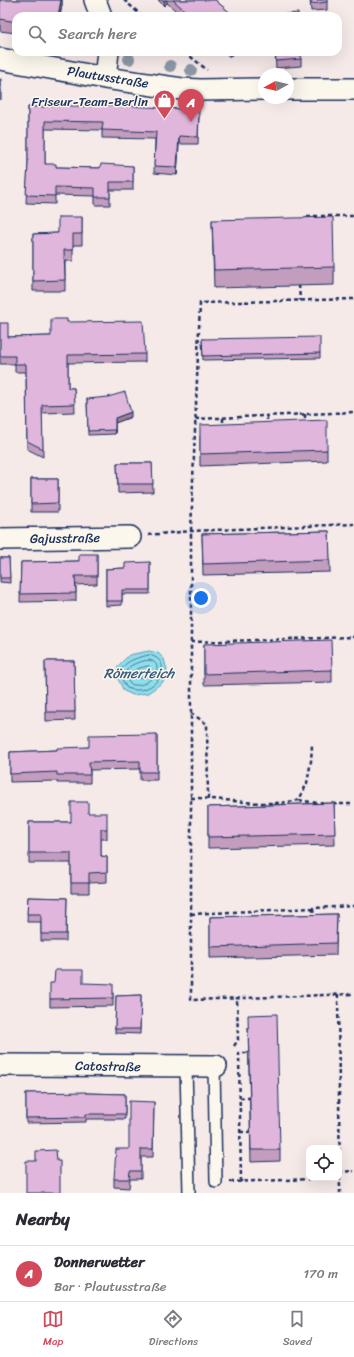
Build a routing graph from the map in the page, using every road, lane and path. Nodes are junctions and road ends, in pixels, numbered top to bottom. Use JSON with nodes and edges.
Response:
{"nodes":[{"id":1,"x":95,"y":0,"type":"edge"},
{"id":2,"x":124,"y":0,"type":"edge"},
{"id":3,"x":100,"y":12,"type":"edge"},
{"id":4,"x":138,"y":12,"type":"edge"},
{"id":5,"x":108,"y":56,"type":"edge"},
{"id":6,"x":190,"y":56,"type":"edge"},
{"id":7,"x":0,"y":59,"type":"edge"},
{"id":8,"x":212,"y":75,"type":"dead end"},
{"id":9,"x":105,"y":78,"type":"junction"},
{"id":10,"x":354,"y":88,"type":"edge"},
{"id":11,"x":258,"y":89,"type":"edge"},
{"id":12,"x":294,"y":89,"type":"edge"},
{"id":13,"x":354,"y":216,"type":"edge"},
{"id":14,"x":306,"y":223,"type":"edge"},
{"id":15,"x":299,"y":286,"type":"edge"},
{"id":16,"x":354,"y":299,"type":"edge"},
{"id":17,"x":300,"y":301,"type":"junction"},
{"id":18,"x":354,"y":412,"type":"edge"},
{"id":19,"x":305,"y":414,"type":"junction"},
{"id":20,"x":266,"y":416,"type":"junction"},
{"id":21,"x":222,"y":418,"type":"junction"},
{"id":22,"x":195,"y":419,"type":"junction"},
{"id":23,"x":305,"y":426,"type":"edge"},
{"id":24,"x":266,"y":428,"type":"edge"},
{"id":25,"x":223,"y":429,"type":"edge"},
{"id":26,"x":354,"y":524,"type":"edge"},
{"id":27,"x":304,"y":526,"type":"junction"},
{"id":28,"x":265,"y":528,"type":"junction"},
{"id":29,"x":222,"y":529,"type":"junction"},
{"id":30,"x":191,"y":531,"type":"junction"},
{"id":31,"x":304,"y":532,"type":"edge"},
{"id":32,"x":266,"y":533,"type":"edge"},
{"id":33,"x":130,"y":537,"type":"joint"},
{"id":34,"x":222,"y":537,"type":"edge"},
{"id":35,"x":0,"y":539,"type":"edge"},
{"id":36,"x":354,"y":637,"type":"edge"},
{"id":37,"x":312,"y":638,"type":"junction"},
{"id":38,"x":267,"y":640,"type":"junction"},
{"id":39,"x":226,"y":641,"type":"junction"},
{"id":40,"x":191,"y":642,"type":"junction"},
{"id":41,"x":312,"y":645,"type":"edge"},
{"id":42,"x":268,"y":647,"type":"edge"},
{"id":43,"x":226,"y":648,"type":"edge"},
{"id":44,"x":191,"y":713,"type":"junction"},
{"id":45,"x":312,"y":745,"type":"dead end"},
{"id":46,"x":191,"y":798,"type":"junction"},
{"id":47,"x":208,"y":798,"type":"junction"},
{"id":48,"x":299,"y":800,"type":"junction"},
{"id":49,"x":227,"y":801,"type":"junction"},
{"id":50,"x":312,"y":802,"type":"junction"},
{"id":51,"x":354,"y":804,"type":"edge"},
{"id":52,"x":228,"y":806,"type":"edge"},
{"id":53,"x":313,"y":809,"type":"edge"},
{"id":54,"x":354,"y":906,"type":"edge"},
{"id":55,"x":313,"y":908,"type":"junction"},
{"id":56,"x":272,"y":910,"type":"junction"},
{"id":57,"x":191,"y":914,"type":"junction"},
{"id":58,"x":272,"y":916,"type":"edge"},
{"id":59,"x":314,"y":920,"type":"edge"},
{"id":60,"x":338,"y":994,"type":"junction"},
{"id":61,"x":354,"y":994,"type":"edge"},
{"id":62,"x":237,"y":998,"type":"junction"},
{"id":63,"x":234,"y":1046,"type":"dead end"},
{"id":64,"x":249,"y":1053,"type":"edge"},
{"id":65,"x":0,"y":1065,"type":"edge"},
{"id":66,"x":215,"y":1066,"type":"joint"},
{"id":67,"x":186,"y":1067,"type":"junction"},
{"id":68,"x":240,"y":1098,"type":"junction"},
{"id":69,"x":250,"y":1098,"type":"edge"},
{"id":70,"x":240,"y":1132,"type":"junction"},
{"id":71,"x":250,"y":1132,"type":"edge"},
{"id":72,"x":339,"y":1145,"type":"edge"},
{"id":73,"x":354,"y":1171,"type":"edge"},
{"id":74,"x":342,"y":1172,"type":"edge"},
{"id":75,"x":306,"y":1179,"type":"edge"},
{"id":76,"x":339,"y":1181,"type":"edge"},
{"id":77,"x":216,"y":1182,"type":"joint"},
{"id":78,"x":241,"y":1182,"type":"junction"},
{"id":79,"x":189,"y":1193,"type":"edge"},
{"id":80,"x":340,"y":1193,"type":"edge"}],
"edges":[{"from":1,"to":3,"type":"street"},
{"from":2,"to":4,"type":"path"},
{"from":5,"to":9,"type":"street"},
{"from":6,"to":8,"type":"path"},
{"from":7,"to":9,"type":"street","name":"Plautusstraße"},
{"from":9,"to":11,"type":"street","name":"Plautusstraße"},
{"from":10,"to":12,"type":"street"},
{"from":13,"to":14,"type":"path"},
{"from":15,"to":17,"type":"path"},
{"from":16,"to":17,"type":"path"},
{"from":17,"to":22,"type":"path"},
{"from":18,"to":19,"type":"path"},
{"from":19,"to":20,"type":"path"},
{"from":19,"to":23,"type":"path"},
{"from":20,"to":21,"type":"path"},
{"from":20,"to":24,"type":"path"},
{"from":21,"to":22,"type":"path"},
{"from":21,"to":25,"type":"path"},
{"from":22,"to":30,"type":"path"},
{"from":26,"to":27,"type":"path"},
{"from":27,"to":28,"type":"path"},
{"from":27,"to":31,"type":"path"},
{"from":28,"to":29,"type":"path"},
{"from":28,"to":32,"type":"path"},
{"from":29,"to":30,"type":"path"},
{"from":29,"to":34,"type":"path"},
{"from":30,"to":33,"type":"path"},
{"from":30,"to":40,"type":"path"},
{"from":33,"to":35,"type":"street","name":"Gajusstraße"},
{"from":36,"to":37,"type":"path"},
{"from":37,"to":38,"type":"path"},
{"from":37,"to":41,"type":"path"},
{"from":38,"to":39,"type":"path"},
{"from":38,"to":42,"type":"path"},
{"from":39,"to":40,"type":"path"},
{"from":39,"to":43,"type":"path"},
{"from":40,"to":44,"type":"path"},
{"from":44,"to":46,"type":"path"},
{"from":44,"to":47,"type":"path"},
{"from":45,"to":48,"type":"path"},
{"from":46,"to":47,"type":"path"},
{"from":46,"to":57,"type":"path"},
{"from":47,"to":49,"type":"path"},
{"from":48,"to":49,"type":"path"},
{"from":48,"to":50,"type":"path"},
{"from":49,"to":52,"type":"path"},
{"from":50,"to":51,"type":"path"},
{"from":50,"to":53,"type":"path"},
{"from":54,"to":55,"type":"path"},
{"from":55,"to":56,"type":"path"},
{"from":55,"to":59,"type":"path"},
{"from":56,"to":57,"type":"path"},
{"from":56,"to":58,"type":"path"},
{"from":57,"to":62,"type":"path"},
{"from":60,"to":61,"type":"path"},
{"from":60,"to":62,"type":"path"},
{"from":60,"to":72,"type":"path"},
{"from":62,"to":63,"type":"path"},
{"from":64,"to":68,"type":"path"},
{"from":65,"to":67,"type":"street","name":"Catostraße"},
{"from":66,"to":67,"type":"street","name":"Catostraße"},
{"from":66,"to":77,"type":"lane"},
{"from":67,"to":79,"type":"lane"},
{"from":68,"to":69,"type":"path"},
{"from":68,"to":70,"type":"path"},
{"from":70,"to":71,"type":"path"},
{"from":70,"to":78,"type":"path"},
{"from":73,"to":74,"type":"path"},
{"from":75,"to":78,"type":"path"},
{"from":76,"to":80,"type":"path"},
{"from":77,"to":78,"type":"path"}]}
